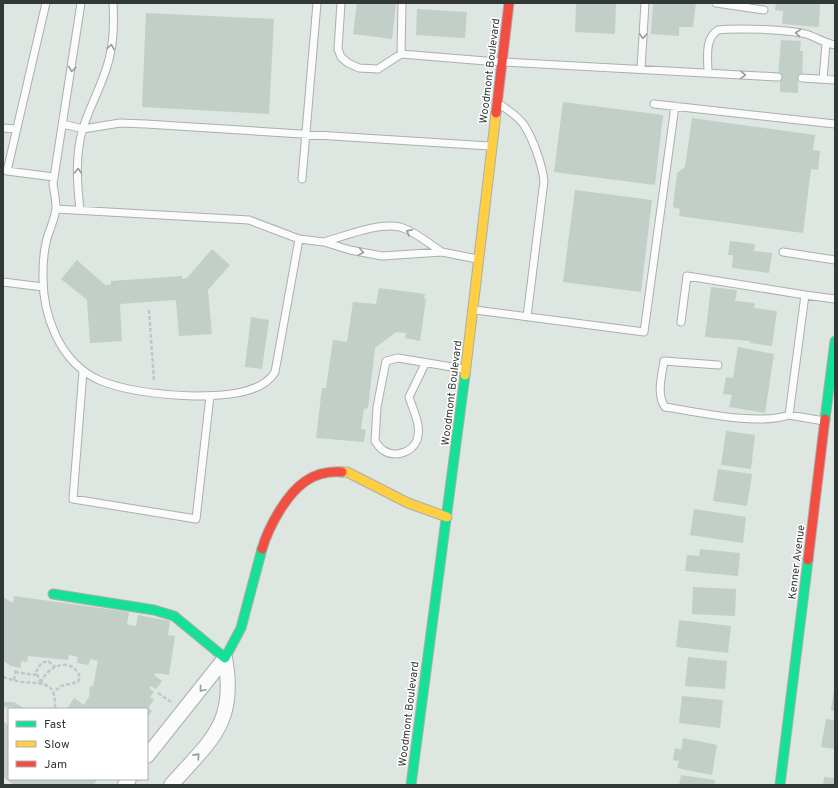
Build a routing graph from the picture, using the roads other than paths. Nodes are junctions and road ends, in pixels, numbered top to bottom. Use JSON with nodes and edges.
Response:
{"nodes":[{"id":1,"x":46,"y":3,"type":"edge"},
{"id":2,"x":81,"y":3,"type":"edge"},
{"id":3,"x":113,"y":3,"type":"edge"},
{"id":4,"x":317,"y":3,"type":"edge"},
{"id":5,"x":341,"y":3,"type":"edge"},
{"id":6,"x":402,"y":3,"type":"edge"},
{"id":7,"x":509,"y":3,"type":"edge"},
{"id":8,"x":644,"y":3,"type":"edge"},
{"id":9,"x":716,"y":3,"type":"edge"},
{"id":10,"x":764,"y":10,"type":"dead end"},
{"id":11,"x":826,"y":44,"type":"junction"},
{"id":12,"x":835,"y":45,"type":"edge"},
{"id":13,"x":401,"y":54,"type":"junction"},
{"id":14,"x":502,"y":62,"type":"junction"},
{"id":15,"x":641,"y":69,"type":"junction"},
{"id":16,"x":708,"y":73,"type":"junction"},
{"id":17,"x":778,"y":77,"type":"dead end"},
{"id":18,"x":802,"y":78,"type":"dead end"},
{"id":19,"x":823,"y":79,"type":"junction"},
{"id":20,"x":835,"y":80,"type":"edge"},
{"id":21,"x":497,"y":102,"type":"junction"},
{"id":22,"x":654,"y":104,"type":"dead end"},
{"id":23,"x":675,"y":106,"type":"junction"},
{"id":24,"x":63,"y":124,"type":"junction"},
{"id":25,"x":835,"y":124,"type":"edge"},
{"id":26,"x":3,"y":128,"type":"edge"},
{"id":27,"x":16,"y":129,"type":"junction"},
{"id":28,"x":83,"y":129,"type":"junction"},
{"id":29,"x":306,"y":135,"type":"junction"},
{"id":30,"x":492,"y":146,"type":"junction"},
{"id":31,"x":5,"y":170,"type":"edge"},
{"id":32,"x":54,"y":177,"type":"junction"},
{"id":33,"x":302,"y":180,"type":"dead end"},
{"id":34,"x":56,"y":209,"type":"junction"},
{"id":35,"x":80,"y":210,"type":"junction"},
{"id":36,"x":298,"y":239,"type":"junction"},
{"id":37,"x":324,"y":242,"type":"junction"},
{"id":38,"x":442,"y":252,"type":"junction"},
{"id":39,"x":783,"y":252,"type":"dead end"},
{"id":40,"x":479,"y":260,"type":"junction"},
{"id":41,"x":835,"y":260,"type":"edge"},
{"id":42,"x":3,"y":282,"type":"edge"},
{"id":43,"x":43,"y":287,"type":"junction"},
{"id":44,"x":805,"y":295,"type":"junction"},
{"id":45,"x":835,"y":299,"type":"edge"},
{"id":46,"x":473,"y":310,"type":"junction"},
{"id":47,"x":527,"y":317,"type":"junction"},
{"id":48,"x":681,"y":322,"type":"dead end"},
{"id":49,"x":835,"y":341,"type":"edge"},
{"id":50,"x":425,"y":364,"type":"junction"},
{"id":51,"x":718,"y":365,"type":"dead end"},
{"id":52,"x":466,"y":369,"type":"junction"},
{"id":53,"x":83,"y":371,"type":"junction"},
{"id":54,"x":210,"y":396,"type":"junction"},
{"id":55,"x":789,"y":415,"type":"junction"},
{"id":56,"x":830,"y":422,"type":"edge"},
{"id":57,"x":447,"y":517,"type":"junction"},
{"id":58,"x":53,"y":594,"type":"dead end"},
{"id":59,"x":225,"y":658,"type":"junction"},
{"id":60,"x":148,"y":755,"type":"edge"},
{"id":61,"x":171,"y":785,"type":"edge"},
{"id":62,"x":411,"y":785,"type":"edge"},
{"id":63,"x":780,"y":785,"type":"edge"}],
"edges":[{"from":1,"to":27,"type":"lane"},
{"from":2,"to":24,"type":"lane","one_way":true},
{"from":28,"to":3,"type":"lane","one_way":true},
{"from":4,"to":29,"type":"lane"},
{"from":5,"to":13,"type":"lane"},
{"from":6,"to":13,"type":"lane"},
{"from":7,"to":14,"type":"street","name":"Woodmont Boulevard"},
{"from":8,"to":15,"type":"lane","one_way":true},
{"from":9,"to":10,"type":"lane"},
{"from":11,"to":12,"type":"lane"},
{"from":11,"to":16,"type":"lane","one_way":true},
{"from":11,"to":19,"type":"lane"},
{"from":13,"to":14,"type":"lane"},
{"from":14,"to":15,"type":"lane"},
{"from":14,"to":21,"type":"street","name":"Woodmont Boulevard"},
{"from":15,"to":16,"type":"lane"},
{"from":16,"to":17,"type":"lane","one_way":true},
{"from":18,"to":19,"type":"lane"},
{"from":19,"to":20,"type":"lane"},
{"from":21,"to":30,"type":"street","name":"Woodmont Boulevard"},
{"from":21,"to":47,"type":"lane"},
{"from":22,"to":23,"type":"lane"},
{"from":23,"to":25,"type":"lane"},
{"from":23,"to":47,"type":"lane"},
{"from":24,"to":28,"type":"lane"},
{"from":24,"to":32,"type":"lane"},
{"from":26,"to":27,"type":"lane"},
{"from":27,"to":31,"type":"lane"},
{"from":28,"to":29,"type":"lane"},
{"from":35,"to":28,"type":"lane","one_way":true},
{"from":29,"to":30,"type":"lane"},
{"from":29,"to":33,"type":"lane"},
{"from":30,"to":40,"type":"street","name":"Woodmont Boulevard"},
{"from":31,"to":32,"type":"lane"},
{"from":32,"to":34,"type":"lane"},
{"from":34,"to":35,"type":"lane"},
{"from":34,"to":43,"type":"lane"},
{"from":35,"to":36,"type":"lane"},
{"from":36,"to":37,"type":"lane"},
{"from":36,"to":54,"type":"lane"},
{"from":37,"to":38,"type":"lane","one_way":true},
{"from":38,"to":37,"type":"lane","one_way":true},
{"from":38,"to":40,"type":"lane"},
{"from":39,"to":41,"type":"lane"},
{"from":40,"to":46,"type":"street","name":"Woodmont Boulevard"},
{"from":42,"to":43,"type":"lane"},
{"from":43,"to":53,"type":"lane"},
{"from":44,"to":45,"type":"lane"},
{"from":44,"to":48,"type":"lane"},
{"from":44,"to":55,"type":"lane"},
{"from":46,"to":47,"type":"lane"},
{"from":46,"to":52,"type":"street","name":"Woodmont Boulevard"},
{"from":49,"to":56,"type":"street","name":"Kenner Avenue"},
{"from":50,"to":50,"type":"lane"},
{"from":50,"to":52,"type":"lane"},
{"from":51,"to":55,"type":"lane"},
{"from":52,"to":57,"type":"street","name":"Woodmont Boulevard"},
{"from":53,"to":54,"type":"lane"},
{"from":53,"to":54,"type":"lane"},
{"from":55,"to":56,"type":"lane"},
{"from":56,"to":63,"type":"street","name":"Kenner Avenue"},
{"from":57,"to":59,"type":"street"},
{"from":57,"to":62,"type":"street","name":"Woodmont Boulevard"},
{"from":58,"to":59,"type":"street"},
{"from":59,"to":60,"type":"street","one_way":true},
{"from":61,"to":59,"type":"street","one_way":true}]}
